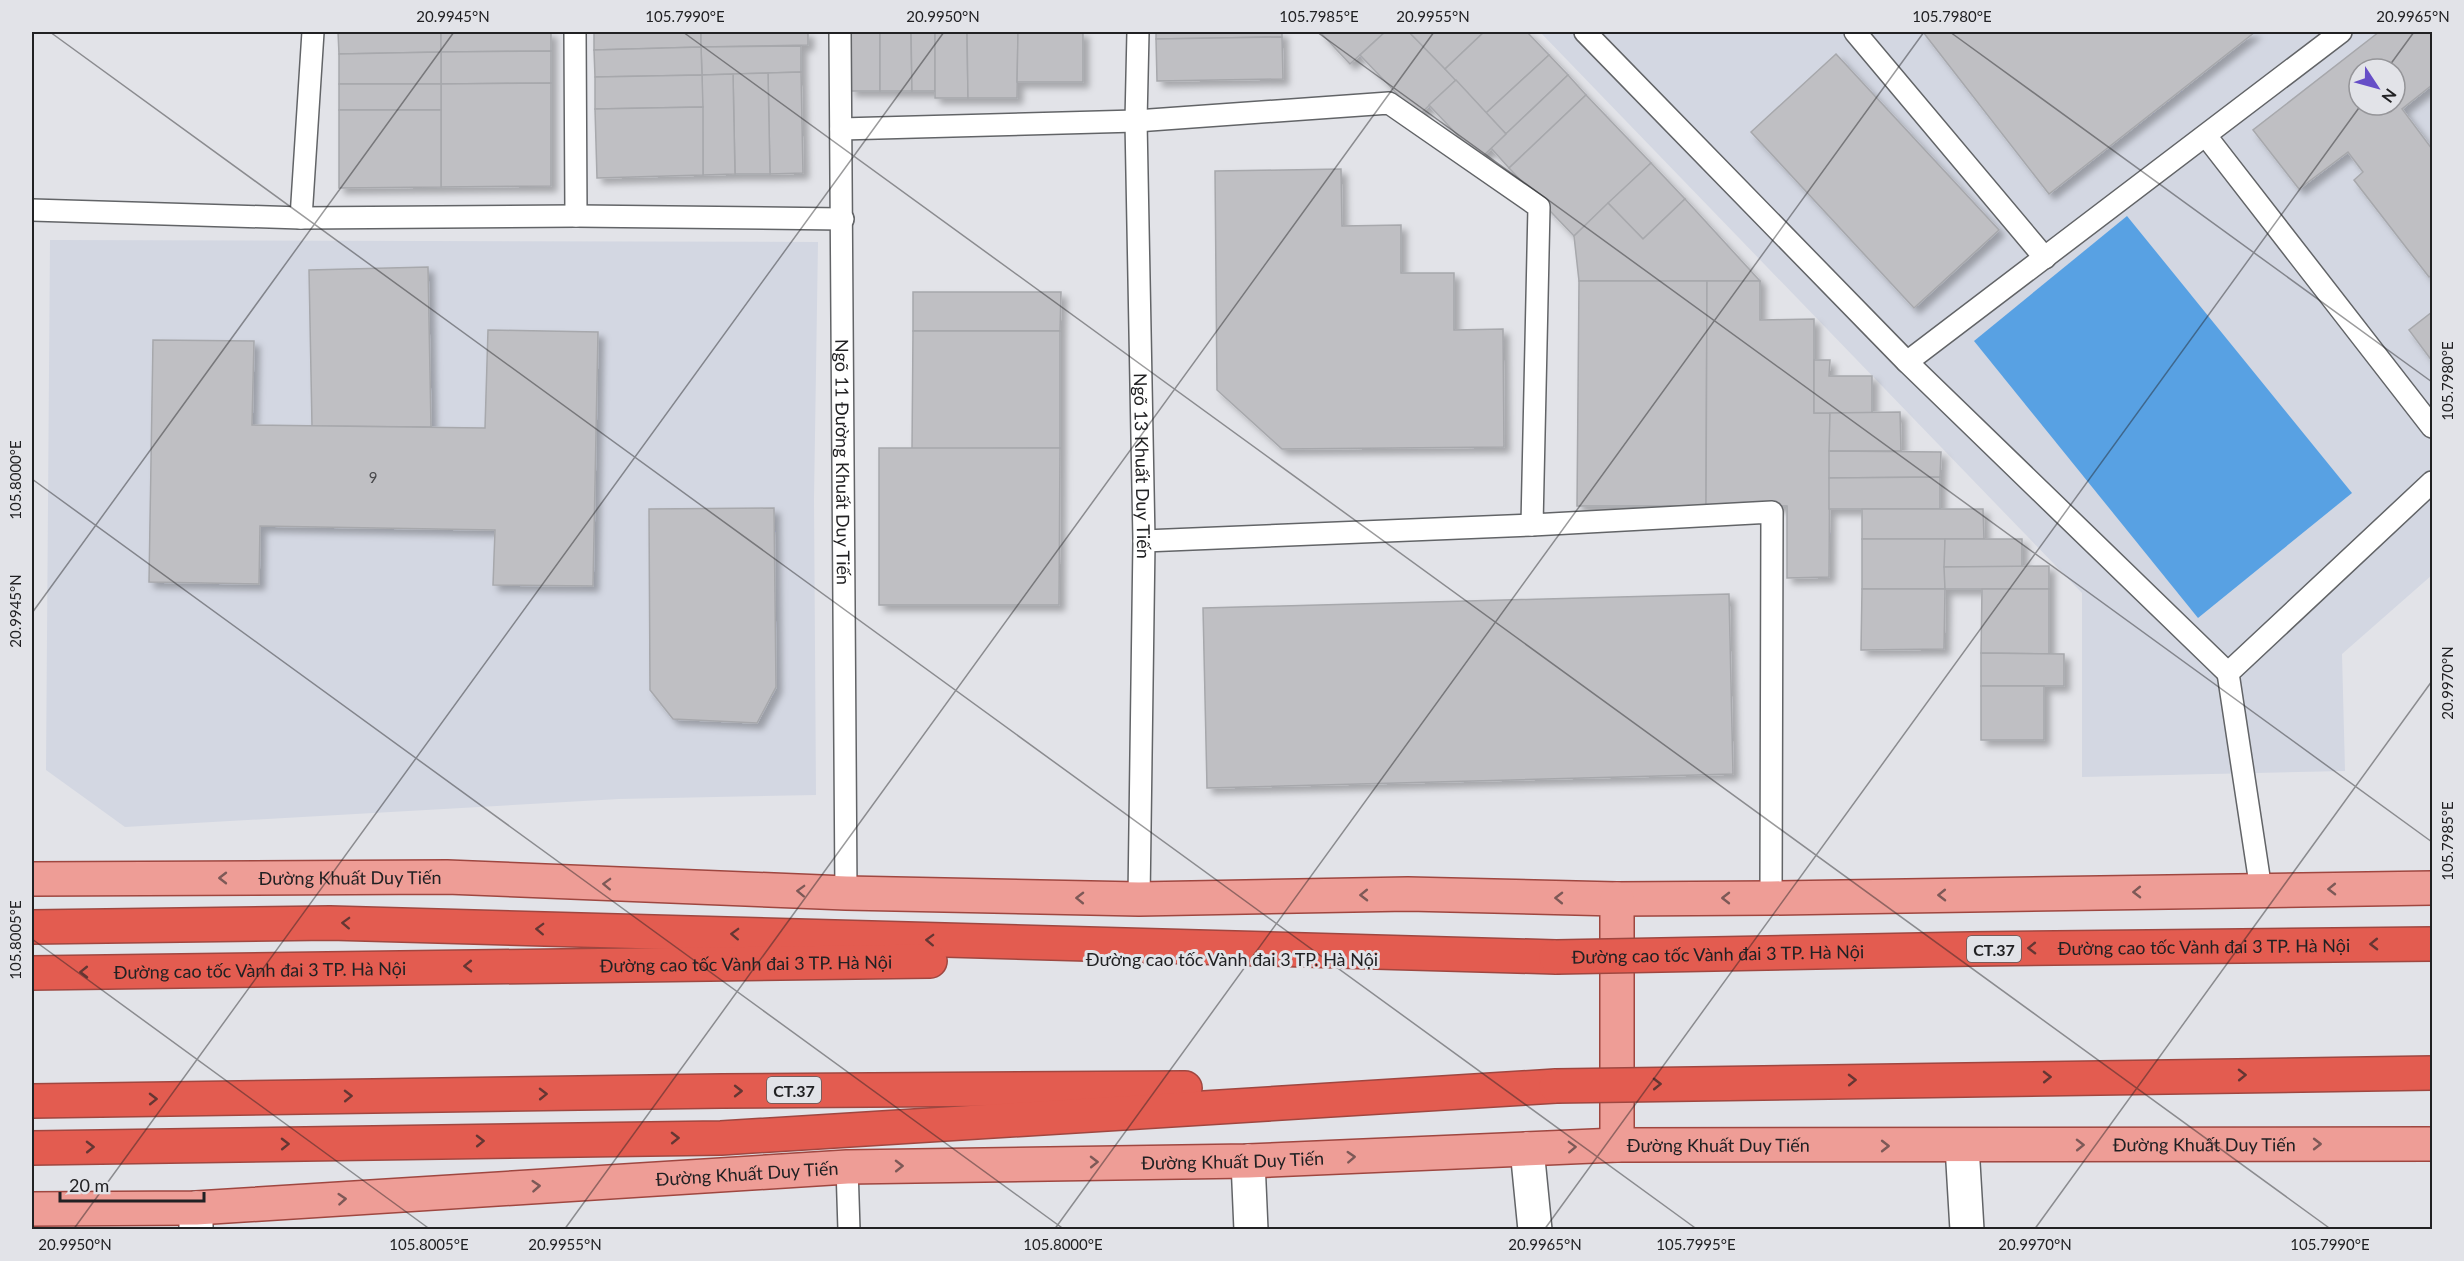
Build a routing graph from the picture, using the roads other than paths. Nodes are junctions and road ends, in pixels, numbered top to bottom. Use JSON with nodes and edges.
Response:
{"nodes":[{"id":1,"x":314,"y":32,"type":"edge"},
{"id":2,"x":575,"y":32,"type":"edge"},
{"id":3,"x":840,"y":32,"type":"edge"},
{"id":4,"x":1138,"y":32,"type":"edge"},
{"id":5,"x":1585,"y":32,"type":"edge"},
{"id":6,"x":1855,"y":32,"type":"edge"},
{"id":7,"x":2341,"y":32,"type":"edge"},
{"id":8,"x":1136,"y":121,"type":"junction"},
{"id":9,"x":841,"y":129,"type":"junction"},
{"id":10,"x":2206,"y":136,"type":"junction"},
{"id":11,"x":32,"y":210,"type":"edge"},
{"id":12,"x":576,"y":216,"type":"junction"},
{"id":13,"x":301,"y":218,"type":"junction"},
{"id":14,"x":843,"y":219,"type":"junction"},
{"id":15,"x":2045,"y":258,"type":"junction"},
{"id":16,"x":1907,"y":362,"type":"junction"},
{"id":17,"x":2433,"y":427,"type":"edge"},
{"id":18,"x":2433,"y":482,"type":"edge"},
{"id":19,"x":1532,"y":525,"type":"junction"},
{"id":20,"x":1144,"y":541,"type":"junction"},
{"id":21,"x":2228,"y":673,"type":"junction"},
{"id":22,"x":32,"y":879,"type":"edge"},
{"id":23,"x":2433,"y":888,"type":"edge"},
{"id":24,"x":2261,"y":890,"type":"junction"},
{"id":25,"x":846,"y":893,"type":"junction"},
{"id":26,"x":1771,"y":898,"type":"junction"},
{"id":27,"x":1139,"y":899,"type":"junction"},
{"id":28,"x":1617,"y":899,"type":"junction"},
{"id":29,"x":32,"y":927,"type":"edge"},
{"id":30,"x":2433,"y":944,"type":"edge"},
{"id":31,"x":1556,"y":957,"type":"junction"},
{"id":32,"x":32,"y":973,"type":"edge"},
{"id":33,"x":2433,"y":1072,"type":"edge"},
{"id":34,"x":1556,"y":1086,"type":"junction"},
{"id":35,"x":32,"y":1101,"type":"edge"},
{"id":36,"x":2433,"y":1144,"type":"edge"},
{"id":37,"x":1617,"y":1145,"type":"junction"},
{"id":38,"x":1962,"y":1146,"type":"junction"},
{"id":39,"x":32,"y":1148,"type":"edge"},
{"id":40,"x":1527,"y":1149,"type":"junction"},
{"id":41,"x":1248,"y":1161,"type":"junction"},
{"id":42,"x":847,"y":1167,"type":"junction"},
{"id":43,"x":32,"y":1209,"type":"edge"},
{"id":44,"x":196,"y":1219,"type":"edge"},
{"id":45,"x":849,"y":1230,"type":"edge"},
{"id":46,"x":1251,"y":1230,"type":"edge"},
{"id":47,"x":1535,"y":1230,"type":"edge"},
{"id":48,"x":1967,"y":1230,"type":"edge"}],
"edges":[{"from":1,"to":13,"type":"lane"},
{"from":2,"to":12,"type":"lane"},
{"from":3,"to":9,"type":"lane","name":"Ngõ 11 Đường Khuất Duy Tiến"},
{"from":4,"to":8,"type":"lane","name":"Ngõ 13 Khuất Duy Tiến"},
{"from":5,"to":16,"type":"lane"},
{"from":6,"to":15,"type":"lane"},
{"from":7,"to":10,"type":"lane"},
{"from":8,"to":9,"type":"lane"},
{"from":8,"to":19,"type":"lane"},
{"from":8,"to":20,"type":"lane","name":"Ngõ 13 Khuất Duy Tiến"},
{"from":9,"to":14,"type":"lane","name":"Ngõ 11 Đường Khuất Duy Tiến"},
{"from":10,"to":15,"type":"lane"},
{"from":10,"to":17,"type":"lane"},
{"from":11,"to":13,"type":"lane"},
{"from":12,"to":13,"type":"lane"},
{"from":12,"to":14,"type":"lane"},
{"from":14,"to":25,"type":"lane","name":"Ngõ 11 Đường Khuất Duy Tiến"},
{"from":15,"to":16,"type":"lane"},
{"from":16,"to":21,"type":"lane"},
{"from":18,"to":21,"type":"lane"},
{"from":19,"to":20,"type":"lane"},
{"from":19,"to":26,"type":"lane"},
{"from":20,"to":27,"type":"lane","name":"Ngõ 13 Khuất Duy Tiến"},
{"from":21,"to":24,"type":"lane"},
{"from":25,"to":22,"type":"main road","name":"Đường Khuất Duy Tiến","one_way":true},
{"from":23,"to":24,"type":"main road","name":"Đường Khuất Duy Tiến","one_way":true},
{"from":24,"to":26,"type":"main road","name":"Đường Khuất Duy Tiến","one_way":true},
{"from":27,"to":25,"type":"main road","name":"Đường Khuất Duy Tiến","one_way":true},
{"from":26,"to":28,"type":"main road","name":"Đường Khuất Duy Tiến","one_way":true},
{"from":28,"to":27,"type":"main road","name":"Đường Khuất Duy Tiến","one_way":true},
{"from":28,"to":37,"type":"main road"},
{"from":31,"to":29,"type":"highway","one_way":true},
{"from":30,"to":31,"type":"highway","name":"Đường cao tốc Vành đai 3 TP. Hà Nội","number":"CT.37","one_way":true,"bridge":true},
{"from":31,"to":32,"type":"highway","name":"Đường cao tốc Vành đai 3 TP. Hà Nội","number":"CT.37","one_way":true},
{"from":34,"to":33,"type":"highway","number":"CT.37","one_way":true,"bridge":true},
{"from":35,"to":34,"type":"highway","number":"CT.37","one_way":true},
{"from":39,"to":34,"type":"highway","one_way":true},
{"from":38,"to":36,"type":"main road","name":"Đường Khuất Duy Tiến","one_way":true},
{"from":37,"to":38,"type":"main road","name":"Đường Khuất Duy Tiến","one_way":true},
{"from":40,"to":37,"type":"main road","name":"Đường Khuất Duy Tiến","one_way":true},
{"from":38,"to":48,"type":"street"},
{"from":41,"to":40,"type":"main road","name":"Đường Khuất Duy Tiến","one_way":true},
{"from":40,"to":47,"type":"street"},
{"from":42,"to":41,"type":"main road","name":"Đường Khuất Duy Tiến","one_way":true},
{"from":41,"to":46,"type":"street"},
{"from":44,"to":42,"type":"main road","name":"Đường Khuất Duy Tiến","one_way":true},
{"from":42,"to":45,"type":"lane"},
{"from":43,"to":44,"type":"main road","name":"Đường Khuất Duy Tiến"}]}
